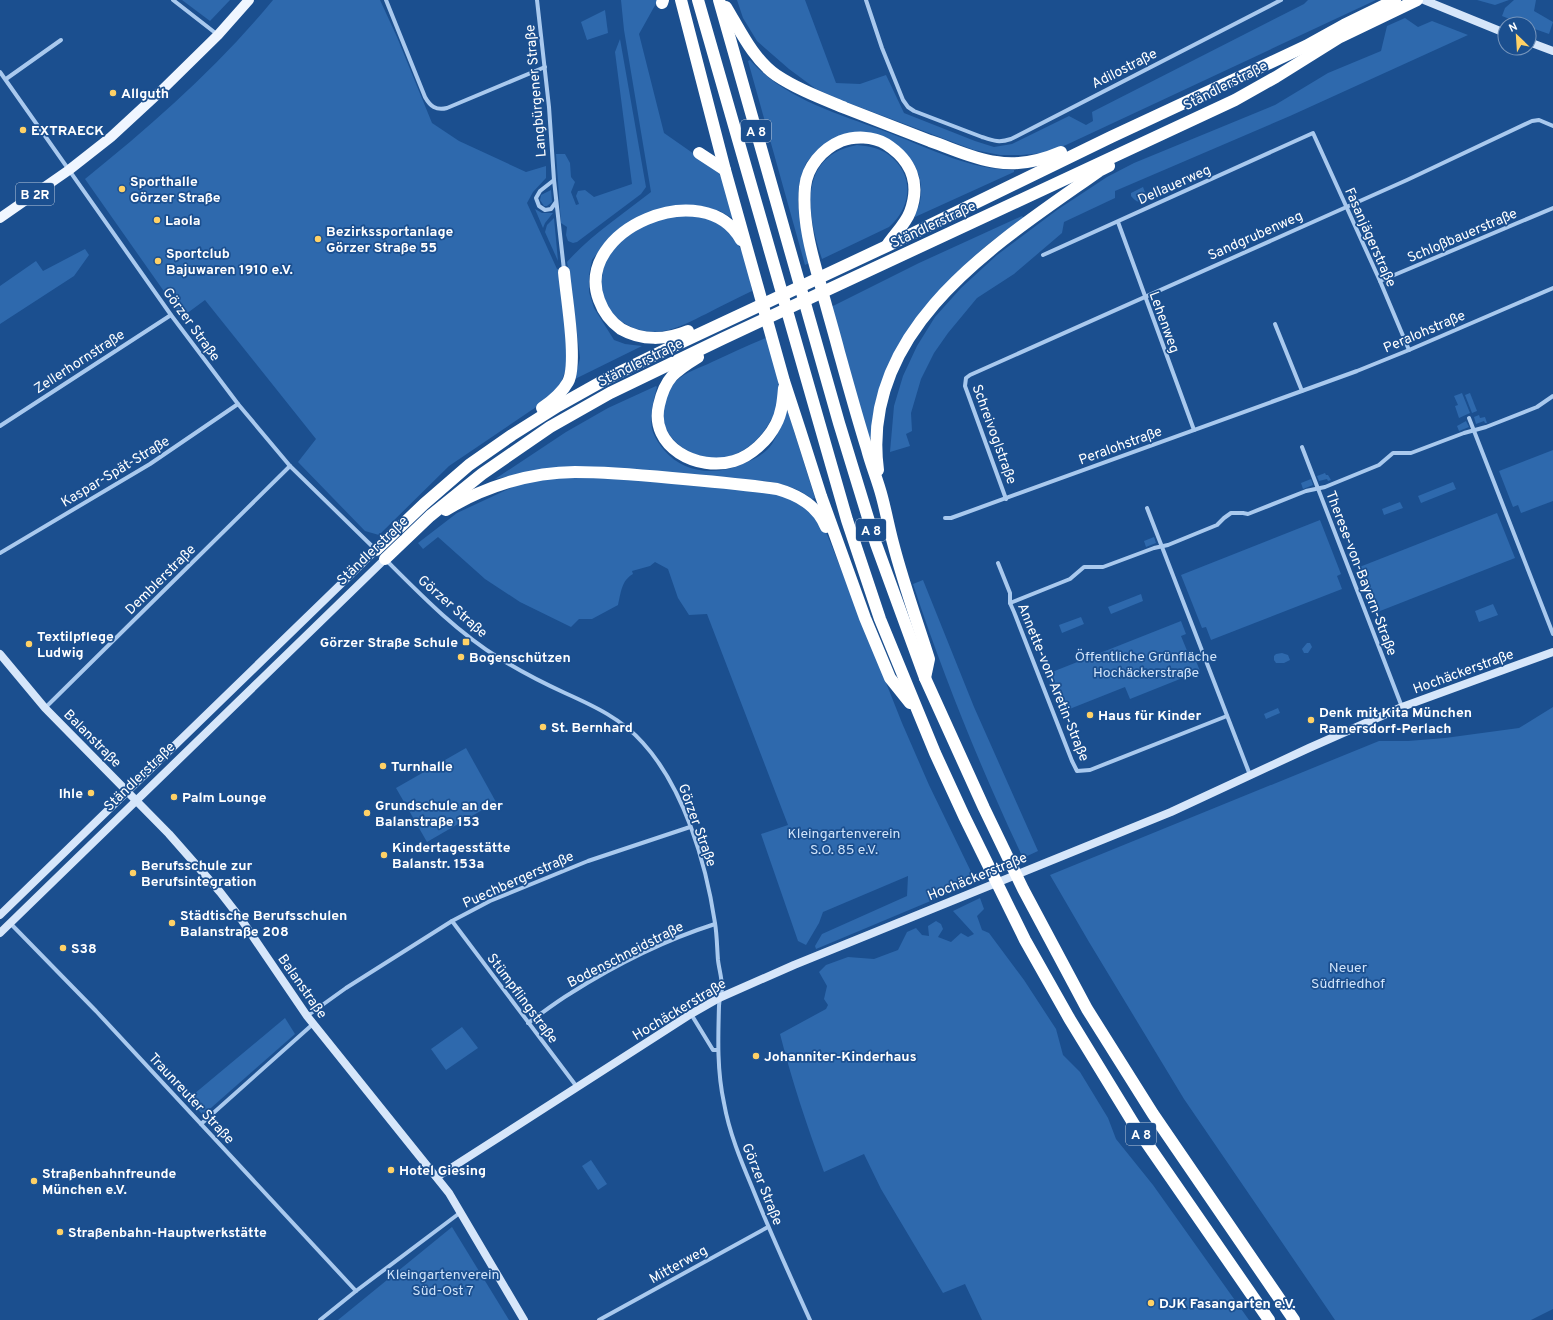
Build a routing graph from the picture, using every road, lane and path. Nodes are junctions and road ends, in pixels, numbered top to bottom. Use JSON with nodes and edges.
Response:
{"nodes":[{"id":1,"x":173,"y":0,"type":"edge"},
{"id":2,"x":249,"y":0,"type":"edge"},
{"id":3,"x":386,"y":0,"type":"edge"},
{"id":4,"x":537,"y":0,"type":"edge"},
{"id":5,"x":681,"y":0,"type":"edge"},
{"id":6,"x":698,"y":0,"type":"edge"},
{"id":7,"x":720,"y":0,"type":"edge"},
{"id":8,"x":866,"y":0,"type":"edge"},
{"id":9,"x":1281,"y":0,"type":"edge"},
{"id":10,"x":1395,"y":0,"type":"edge"},
{"id":11,"x":1417,"y":0,"type":"edge"},
{"id":12,"x":1424,"y":0,"type":"edge"},
{"id":13,"x":1372,"y":16,"type":"junction"},
{"id":14,"x":1497,"y":30,"type":"edge"},
{"id":15,"x":218,"y":35,"type":"junction"},
{"id":16,"x":61,"y":40,"type":"dead end"},
{"id":17,"x":1537,"y":45,"type":"edge"},
{"id":18,"x":1553,"y":51,"type":"edge"},
{"id":19,"x":545,"y":67,"type":"junction"},
{"id":20,"x":0,"y":72,"type":"edge"},
{"id":21,"x":6,"y":79,"type":"junction"},
{"id":22,"x":1553,"y":126,"type":"edge"},
{"id":23,"x":1313,"y":133,"type":"joint"},
{"id":24,"x":1145,"y":141,"type":"junction"},
{"id":25,"x":1088,"y":148,"type":"junction"},
{"id":26,"x":699,"y":153,"type":"dead end"},
{"id":27,"x":69,"y":170,"type":"junction"},
{"id":28,"x":725,"y":170,"type":"junction"},
{"id":29,"x":554,"y":180,"type":"junction"},
{"id":30,"x":556,"y":201,"type":"junction"},
{"id":31,"x":1346,"y":206,"type":"junction"},
{"id":32,"x":1553,"y":208,"type":"edge"},
{"id":33,"x":0,"y":218,"type":"edge"},
{"id":34,"x":1118,"y":222,"type":"junction"},
{"id":35,"x":887,"y":246,"type":"junction"},
{"id":36,"x":748,"y":252,"type":"junction"},
{"id":37,"x":1044,"y":255,"type":"dead end"},
{"id":38,"x":564,"y":272,"type":"joint"},
{"id":39,"x":1380,"y":281,"type":"junction"},
{"id":40,"x":1553,"y":288,"type":"edge"},
{"id":41,"x":1144,"y":297,"type":"junction"},
{"id":42,"x":171,"y":315,"type":"junction"},
{"id":43,"x":736,"y":317,"type":"junction"},
{"id":44,"x":1276,"y":324,"type":"dead end"},
{"id":45,"x":722,"y":339,"type":"junction"},
{"id":46,"x":1409,"y":350,"type":"junction"},
{"id":47,"x":966,"y":378,"type":"joint"},
{"id":48,"x":784,"y":381,"type":"junction"},
{"id":49,"x":1302,"y":391,"type":"junction"},
{"id":50,"x":1553,"y":396,"type":"edge"},
{"id":51,"x":238,"y":404,"type":"junction"},
{"id":52,"x":1469,"y":418,"type":"dead end"},
{"id":53,"x":0,"y":426,"type":"edge"},
{"id":54,"x":1194,"y":430,"type":"junction"},
{"id":55,"x":1474,"y":430,"type":"junction"},
{"id":56,"x":512,"y":434,"type":"junction"},
{"id":57,"x":1302,"y":447,"type":"dead end"},
{"id":58,"x":290,"y":466,"type":"junction"},
{"id":59,"x":1318,"y":488,"type":"junction"},
{"id":60,"x":882,"y":496,"type":"junction"},
{"id":61,"x":1006,"y":499,"type":"junction"},
{"id":62,"x":1146,"y":508,"type":"dead end"},
{"id":63,"x":430,"y":516,"type":"junction"},
{"id":64,"x":944,"y":518,"type":"dead end"},
{"id":65,"x":1161,"y":546,"type":"junction"},
{"id":66,"x":376,"y":550,"type":"junction"},
{"id":67,"x":0,"y":553,"type":"edge"},
{"id":68,"x":384,"y":559,"type":"junction"},
{"id":69,"x":998,"y":563,"type":"dead end"},
{"id":70,"x":850,"y":576,"type":"junction"},
{"id":71,"x":1010,"y":602,"type":"junction"},
{"id":72,"x":1553,"y":634,"type":"edge"},
{"id":73,"x":1553,"y":652,"type":"edge"},
{"id":74,"x":0,"y":654,"type":"edge"},
{"id":75,"x":925,"y":678,"type":"junction"},
{"id":76,"x":1402,"y":707,"type":"junction"},
{"id":77,"x":45,"y":708,"type":"junction"},
{"id":78,"x":919,"y":714,"type":"junction"},
{"id":79,"x":1227,"y":716,"type":"junction"},
{"id":80,"x":1250,"y":775,"type":"junction"},
{"id":81,"x":128,"y":792,"type":"junction"},
{"id":82,"x":136,"y":800,"type":"junction"},
{"id":83,"x":690,"y":827,"type":"junction"},
{"id":84,"x":0,"y":915,"type":"edge"},
{"id":85,"x":452,"y":921,"type":"junction"},
{"id":86,"x":10,"y":922,"type":"junction"},
{"id":87,"x":715,"y":924,"type":"junction"},
{"id":88,"x":0,"y":933,"type":"edge"},
{"id":89,"x":719,"y":998,"type":"junction"},
{"id":90,"x":691,"y":1014,"type":"junction"},
{"id":91,"x":307,"y":1016,"type":"junction"},
{"id":92,"x":528,"y":1023,"type":"junction"},
{"id":93,"x":313,"y":1024,"type":"junction"},
{"id":94,"x":718,"y":1050,"type":"junction"},
{"id":95,"x":578,"y":1087,"type":"junction"},
{"id":96,"x":201,"y":1124,"type":"junction"},
{"id":97,"x":437,"y":1177,"type":"junction"},
{"id":98,"x":461,"y":1212,"type":"junction"},
{"id":99,"x":768,"y":1227,"type":"junction"},
{"id":100,"x":356,"y":1291,"type":"junction"},
{"id":101,"x":320,"y":1320,"type":"edge"},
{"id":102,"x":524,"y":1320,"type":"edge"},
{"id":103,"x":599,"y":1320,"type":"edge"},
{"id":104,"x":810,"y":1320,"type":"edge"},
{"id":105,"x":1269,"y":1320,"type":"edge"},
{"id":106,"x":1294,"y":1320,"type":"edge"}],
"edges":[{"from":1,"to":15,"type":"street"},
{"from":2,"to":15,"type":"main road","number":"B 2R"},
{"from":3,"to":19,"type":"street"},
{"from":4,"to":19,"type":"street","name":"Langbürgener Straße"},
{"from":5,"to":28,"type":"highway"},
{"from":6,"to":78,"type":"highway","number":"A 8"},
{"from":7,"to":25,"type":"highway"},
{"from":7,"to":75,"type":"highway","number":"A 8"},
{"from":8,"to":9,"type":"street","name":"Adilostraße"},
{"from":10,"to":13,"type":"highway","name":"Ständlerstraße"},
{"from":11,"to":13,"type":"highway","name":"Ständlerstraße"},
{"from":12,"to":14,"type":"street"},
{"from":13,"to":24,"type":"highway","name":"Ständlerstraße"},
{"from":13,"to":25,"type":"highway","name":"Ständlerstraße"},
{"from":15,"to":27,"type":"main road","number":"B 2R"},
{"from":16,"to":21,"type":"street"},
{"from":17,"to":18,"type":"street"},
{"from":19,"to":29,"type":"street","name":"Langbürgener Straße"},
{"from":20,"to":21,"type":"street","name":"Görzer Straße"},
{"from":21,"to":27,"type":"street","name":"Görzer Straße"},
{"from":22,"to":31,"type":"street","name":"Sandgrubenweg"},
{"from":23,"to":31,"type":"street","name":"Fasanjägerstraße"},
{"from":23,"to":34,"type":"street","name":"Dellauerweg"},
{"from":24,"to":45,"type":"highway","name":"Ständlerstraße"},
{"from":24,"to":60,"type":"highway"},
{"from":25,"to":35,"type":"highway","name":"Ständlerstraße"},
{"from":26,"to":28,"type":"highway"},
{"from":27,"to":33,"type":"main road","number":"B 2R"},
{"from":27,"to":42,"type":"street","name":"Görzer Straße"},
{"from":28,"to":36,"type":"highway"},
{"from":29,"to":30,"type":"street","name":"Langbürgener Straße"},
{"from":29,"to":30,"type":"street"},
{"from":30,"to":38,"type":"street","name":"Langbürgener Straße"},
{"from":31,"to":39,"type":"street","name":"Fasanjägerstraße"},
{"from":31,"to":41,"type":"street","name":"Sandgrubenweg"},
{"from":32,"to":39,"type":"street","name":"Schloßbauerstraße"},
{"from":34,"to":37,"type":"street","name":"Dellauerweg"},
{"from":34,"to":41,"type":"street","name":"Lehenweg"},
{"from":35,"to":43,"type":"highway","name":"Ständlerstraße"},
{"from":35,"to":60,"type":"highway"},
{"from":36,"to":43,"type":"highway"},
{"from":36,"to":48,"type":"highway"},
{"from":38,"to":56,"type":"highway"},
{"from":39,"to":46,"type":"street","name":"Fasanjägerstraße"},
{"from":40,"to":46,"type":"street","name":"Peralohstraße"},
{"from":41,"to":47,"type":"street","name":"Sandgrubenweg"},
{"from":41,"to":54,"type":"street","name":"Lehenweg"},
{"from":42,"to":51,"type":"street","name":"Görzer Straße"},
{"from":42,"to":53,"type":"street","name":"Zellerhornstraße"},
{"from":43,"to":56,"type":"highway","name":"Ständlerstraße"},
{"from":44,"to":49,"type":"street"},
{"from":45,"to":48,"type":"highway"},
{"from":45,"to":63,"type":"highway","name":"Ständlerstraße"},
{"from":46,"to":49,"type":"street","name":"Peralohstraße"},
{"from":47,"to":61,"type":"street","name":"Schreivoglstraße"},
{"from":48,"to":70,"type":"highway"},
{"from":49,"to":54,"type":"street","name":"Peralohstraße"},
{"from":50,"to":55,"type":"street"},
{"from":51,"to":58,"type":"street","name":"Görzer Straße"},
{"from":51,"to":67,"type":"street","name":"Kaspar-Spät-Straße"},
{"from":52,"to":55,"type":"street"},
{"from":54,"to":61,"type":"street","name":"Peralohstraße"},
{"from":55,"to":59,"type":"street"},
{"from":55,"to":72,"type":"street"},
{"from":56,"to":66,"type":"highway","name":"Ständlerstraße"},
{"from":57,"to":59,"type":"street","name":"Therese-von-Bayern-Straße"},
{"from":58,"to":66,"type":"street","name":"Görzer Straße"},
{"from":58,"to":77,"type":"street","name":"Demblerstraße"},
{"from":59,"to":65,"type":"street"},
{"from":59,"to":76,"type":"street","name":"Therese-von-Bayern-Straße"},
{"from":60,"to":75,"type":"highway"},
{"from":61,"to":64,"type":"street","name":"Peralohstraße"},
{"from":62,"to":65,"type":"street"},
{"from":63,"to":68,"type":"highway","name":"Ständlerstraße"},
{"from":63,"to":70,"type":"highway"},
{"from":65,"to":71,"type":"street"},
{"from":65,"to":79,"type":"street"},
{"from":66,"to":81,"type":"street","name":"Ständlerstraße"},
{"from":68,"to":82,"type":"street","name":"Ständlerstraße"},
{"from":68,"to":83,"type":"street","name":"Görzer Straße"},
{"from":69,"to":71,"type":"street","name":"Annette-von-Aretin-Straße"},
{"from":70,"to":78,"type":"highway"},
{"from":71,"to":79,"type":"street","name":"Annette-von-Aretin-Straße"},
{"from":73,"to":76,"type":"street","name":"Hochäckerstraße"},
{"from":74,"to":77,"type":"street","name":"Balanstraße"},
{"from":75,"to":106,"type":"highway","number":"A 8"},
{"from":76,"to":80,"type":"street","name":"Hochäckerstraße"},
{"from":77,"to":81,"type":"street","name":"Balanstraße"},
{"from":78,"to":105,"type":"highway","number":"A 8"},
{"from":79,"to":80,"type":"street"},
{"from":80,"to":89,"type":"street","name":"Hochäckerstraße"},
{"from":81,"to":82,"type":"street","name":"Balanstraße"},
{"from":81,"to":84,"type":"street","name":"Ständlerstraße"},
{"from":82,"to":86,"type":"street","name":"Ständlerstraße"},
{"from":82,"to":91,"type":"street","name":"Balanstraße"},
{"from":83,"to":85,"type":"street","name":"Puechbergerstraße"},
{"from":83,"to":87,"type":"street","name":"Görzer Straße"},
{"from":85,"to":91,"type":"street","name":"Puechbergerstraße"},
{"from":85,"to":92,"type":"street","name":"Stümpflingstraße"},
{"from":86,"to":88,"type":"street","name":"Ständlerstraße"},
{"from":86,"to":96,"type":"street","name":"Traunreuter Straße"},
{"from":87,"to":89,"type":"street","name":"Görzer Straße"},
{"from":87,"to":92,"type":"street","name":"Bodenschneidstraße"},
{"from":89,"to":90,"type":"street","name":"Hochäckerstraße"},
{"from":89,"to":94,"type":"street","name":"Görzer Straße"},
{"from":90,"to":94,"type":"street"},
{"from":90,"to":95,"type":"street","name":"Hochäckerstraße"},
{"from":91,"to":93,"type":"street","name":"Balanstraße"},
{"from":92,"to":95,"type":"street","name":"Stümpflingstraße"},
{"from":93,"to":96,"type":"street"},
{"from":93,"to":97,"type":"street","name":"Balanstraße"},
{"from":94,"to":99,"type":"street","name":"Görzer Straße"},
{"from":95,"to":97,"type":"street","name":"Hochäckerstraße"},
{"from":96,"to":100,"type":"street","name":"Traunreuter Straße"},
{"from":97,"to":98,"type":"street","name":"Balanstraße"},
{"from":98,"to":100,"type":"street"},
{"from":98,"to":102,"type":"street","name":"Balanstraße"},
{"from":99,"to":103,"type":"street","name":"Mitterweg"},
{"from":99,"to":104,"type":"street","name":"Görzer Straße"},
{"from":100,"to":101,"type":"street"}]}
